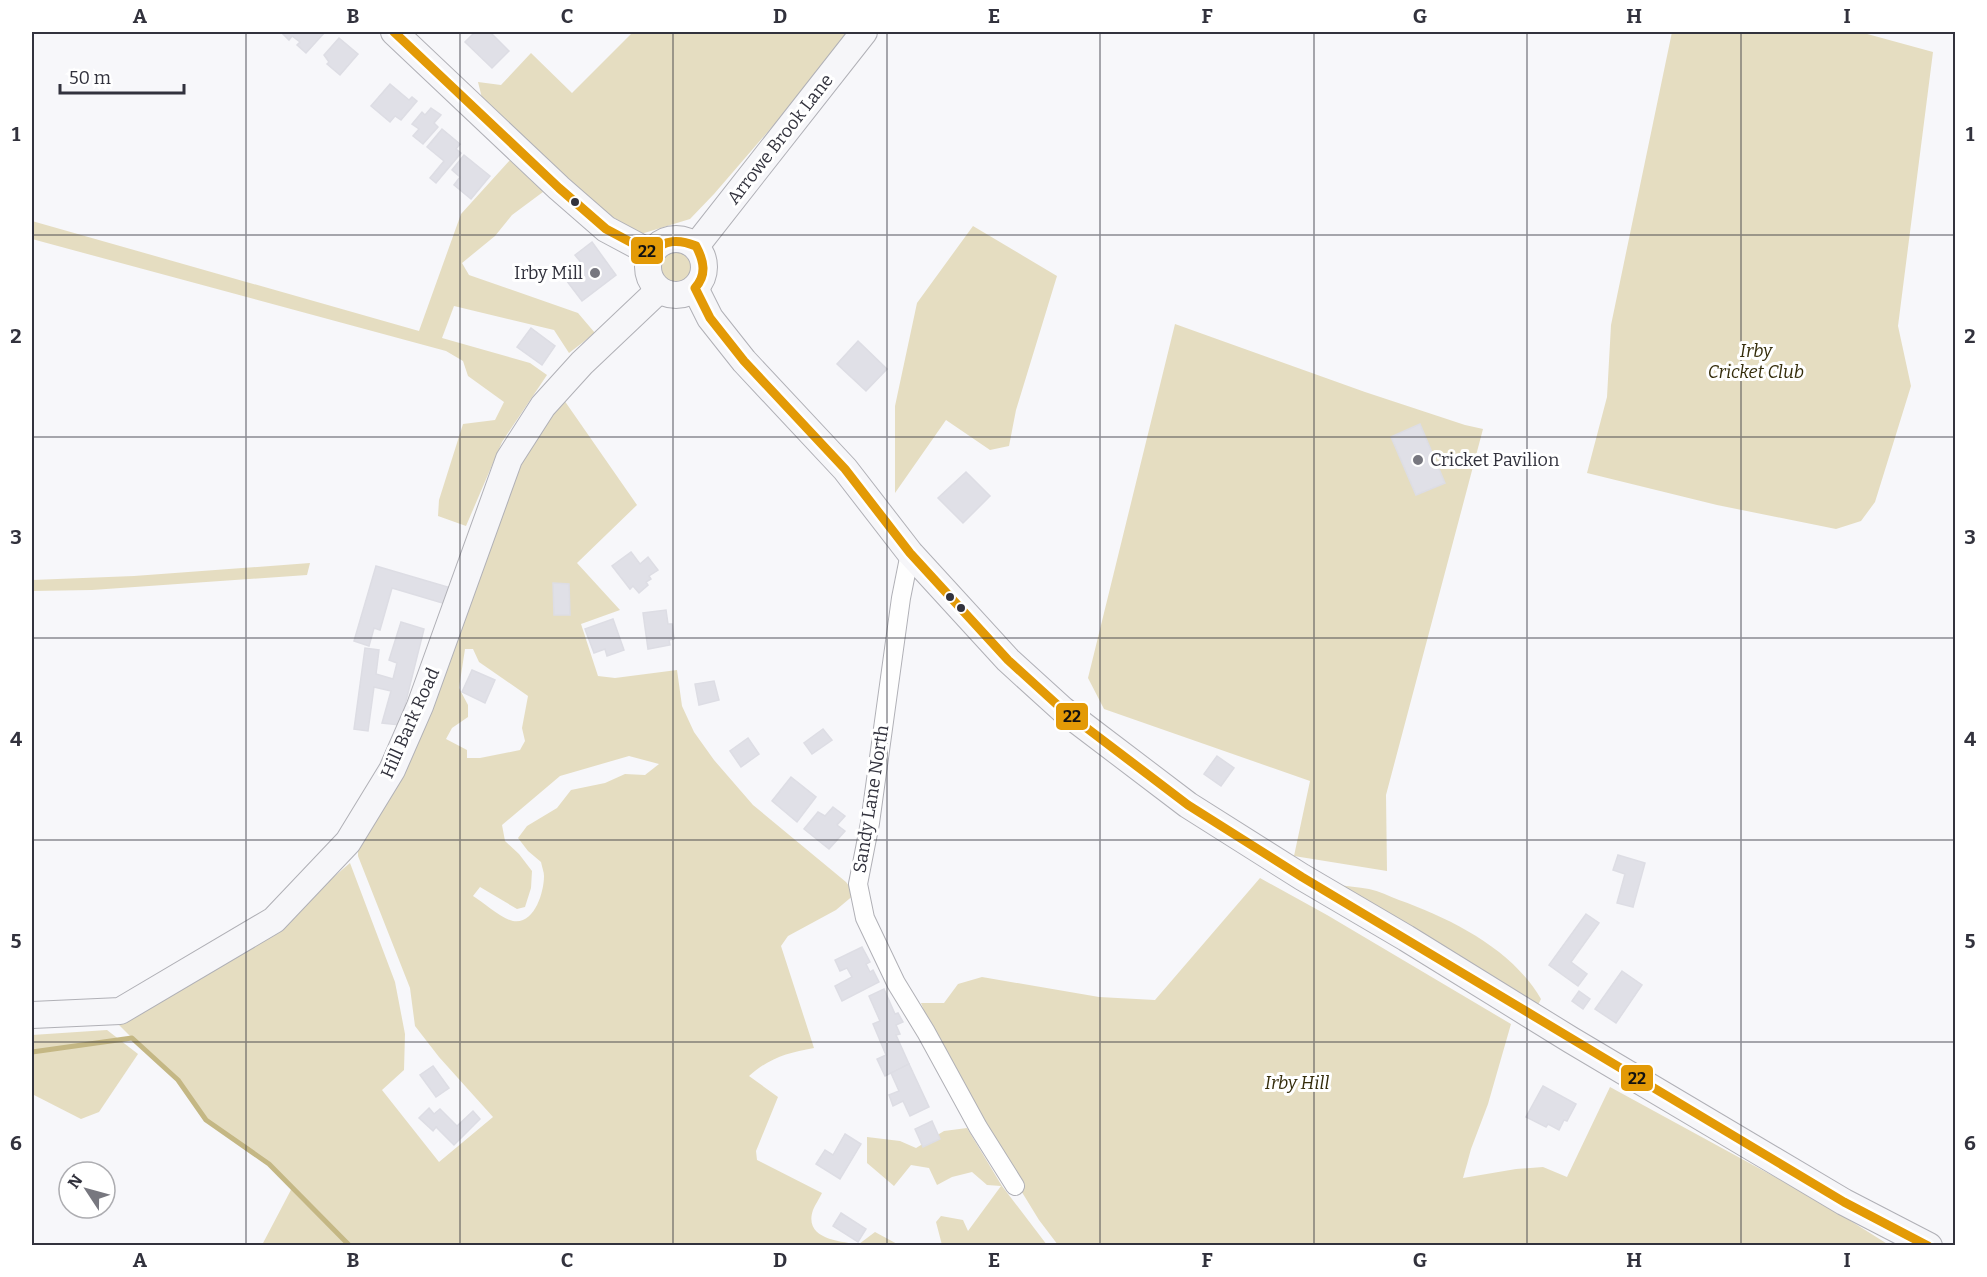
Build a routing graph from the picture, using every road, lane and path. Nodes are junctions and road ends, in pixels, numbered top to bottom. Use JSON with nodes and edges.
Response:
{"nodes":[{"id":1,"x":394,"y":32,"type":"edge"},
{"id":2,"x":864,"y":32,"type":"edge"},
{"id":3,"x":696,"y":246,"type":"junction"},
{"id":4,"x":651,"y":253,"type":"junction"},
{"id":5,"x":695,"y":288,"type":"junction"},
{"id":6,"x":659,"y":290,"type":"junction"},
{"id":7,"x":910,"y":553,"type":"junction"},
{"id":8,"x":32,"y":1015,"type":"edge"},
{"id":9,"x":1015,"y":1186,"type":"dead end"},
{"id":10,"x":1929,"y":1245,"type":"edge"}],
"edges":[{"from":1,"to":4,"type":"street"},
{"from":2,"to":3,"type":"street","name":"Arrowe Brook Lane"},
{"from":3,"to":4,"type":"street"},
{"from":3,"to":5,"type":"street"},
{"from":4,"to":6,"type":"street"},
{"from":5,"to":6,"type":"street"},
{"from":5,"to":7,"type":"street"},
{"from":6,"to":8,"type":"street","name":"Hill Bark Road"},
{"from":7,"to":9,"type":"street","name":"Sandy Lane North"},
{"from":7,"to":10,"type":"street"}]}
